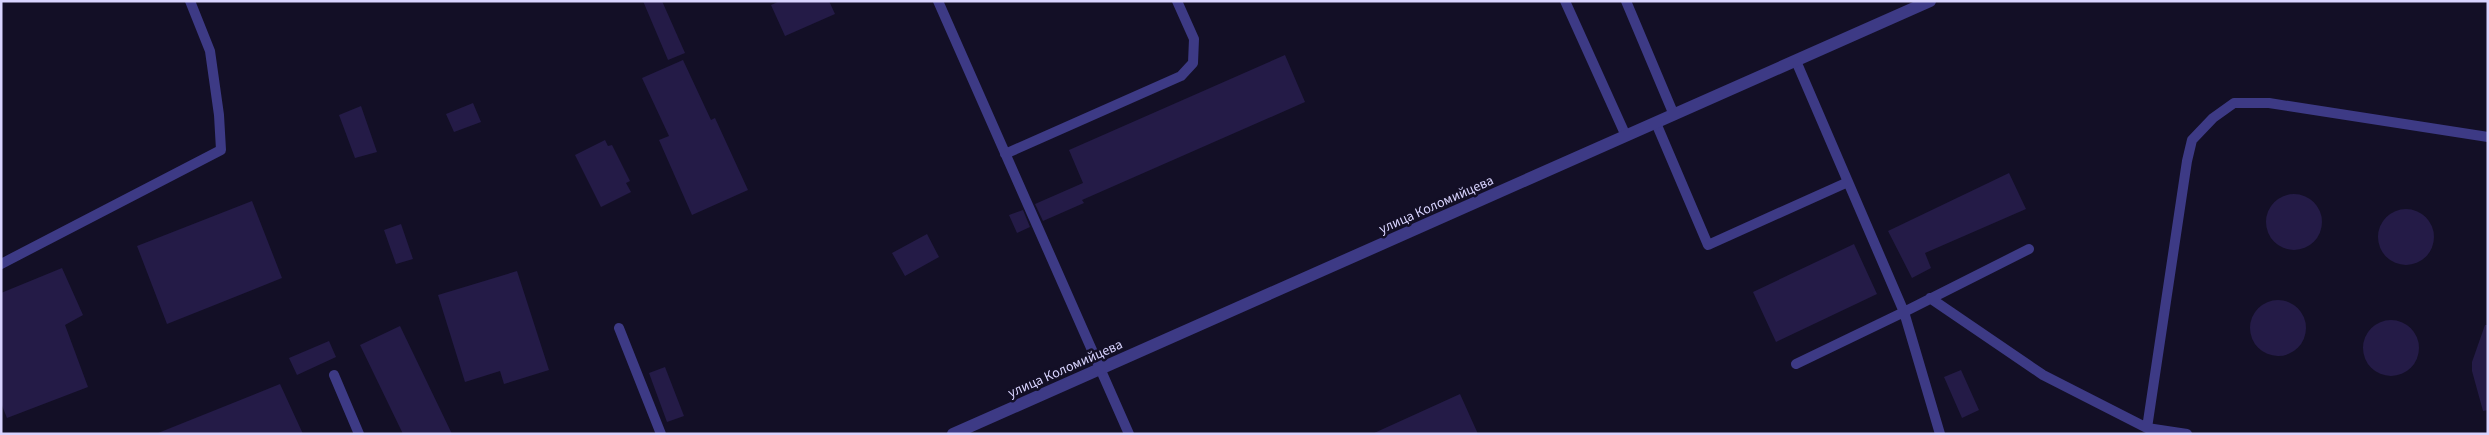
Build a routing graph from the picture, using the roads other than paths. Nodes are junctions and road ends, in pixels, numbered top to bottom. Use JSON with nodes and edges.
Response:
{"nodes":[{"id":1,"x":190,"y":1,"type":"edge"},
{"id":2,"x":938,"y":1,"type":"edge"},
{"id":3,"x":1177,"y":1,"type":"edge"},
{"id":4,"x":1565,"y":1,"type":"edge"},
{"id":5,"x":1626,"y":1,"type":"edge"},
{"id":6,"x":1930,"y":1,"type":"edge"},
{"id":7,"x":1796,"y":61,"type":"junction"},
{"id":8,"x":1674,"y":115,"type":"junction"},
{"id":9,"x":1656,"y":123,"type":"junction"},
{"id":10,"x":1626,"y":136,"type":"junction"},
{"id":11,"x":2488,"y":137,"type":"edge"},
{"id":12,"x":1005,"y":154,"type":"junction"},
{"id":13,"x":1848,"y":182,"type":"junction"},
{"id":14,"x":2029,"y":249,"type":"dead end"},
{"id":15,"x":1,"y":264,"type":"edge"},
{"id":16,"x":1930,"y":298,"type":"junction"},
{"id":17,"x":1904,"y":312,"type":"junction"},
{"id":18,"x":619,"y":328,"type":"dead end"},
{"id":19,"x":1796,"y":364,"type":"dead end"},
{"id":20,"x":1100,"y":369,"type":"junction"},
{"id":21,"x":334,"y":375,"type":"dead end"},
{"id":22,"x":2147,"y":428,"type":"junction"},
{"id":23,"x":359,"y":434,"type":"edge"},
{"id":24,"x":661,"y":434,"type":"edge"},
{"id":25,"x":953,"y":434,"type":"edge"},
{"id":26,"x":1129,"y":434,"type":"edge"},
{"id":27,"x":1940,"y":434,"type":"edge"},
{"id":28,"x":2187,"y":434,"type":"edge"}],
"edges":[{"from":1,"to":15,"type":"lane"},
{"from":2,"to":12,"type":"lane"},
{"from":3,"to":12,"type":"lane"},
{"from":4,"to":10,"type":"lane"},
{"from":5,"to":8,"type":"lane"},
{"from":6,"to":7,"type":"street","name":"улица Коломийцева"},
{"from":7,"to":8,"type":"street","name":"улица Коломийцева"},
{"from":7,"to":13,"type":"lane"},
{"from":8,"to":9,"type":"street","name":"улица Коломийцева"},
{"from":9,"to":10,"type":"street","name":"улица Коломийцева"},
{"from":9,"to":13,"type":"lane"},
{"from":10,"to":20,"type":"street","name":"улица Коломийцева"},
{"from":11,"to":22,"type":"lane"},
{"from":12,"to":20,"type":"lane"},
{"from":13,"to":17,"type":"lane"},
{"from":14,"to":16,"type":"lane"},
{"from":16,"to":17,"type":"lane"},
{"from":16,"to":22,"type":"lane"},
{"from":17,"to":19,"type":"lane"},
{"from":17,"to":27,"type":"lane"},
{"from":18,"to":24,"type":"lane"},
{"from":20,"to":25,"type":"street","name":"улица Коломийцева"},
{"from":20,"to":26,"type":"lane"},
{"from":21,"to":23,"type":"lane"},
{"from":22,"to":28,"type":"lane"}]}
